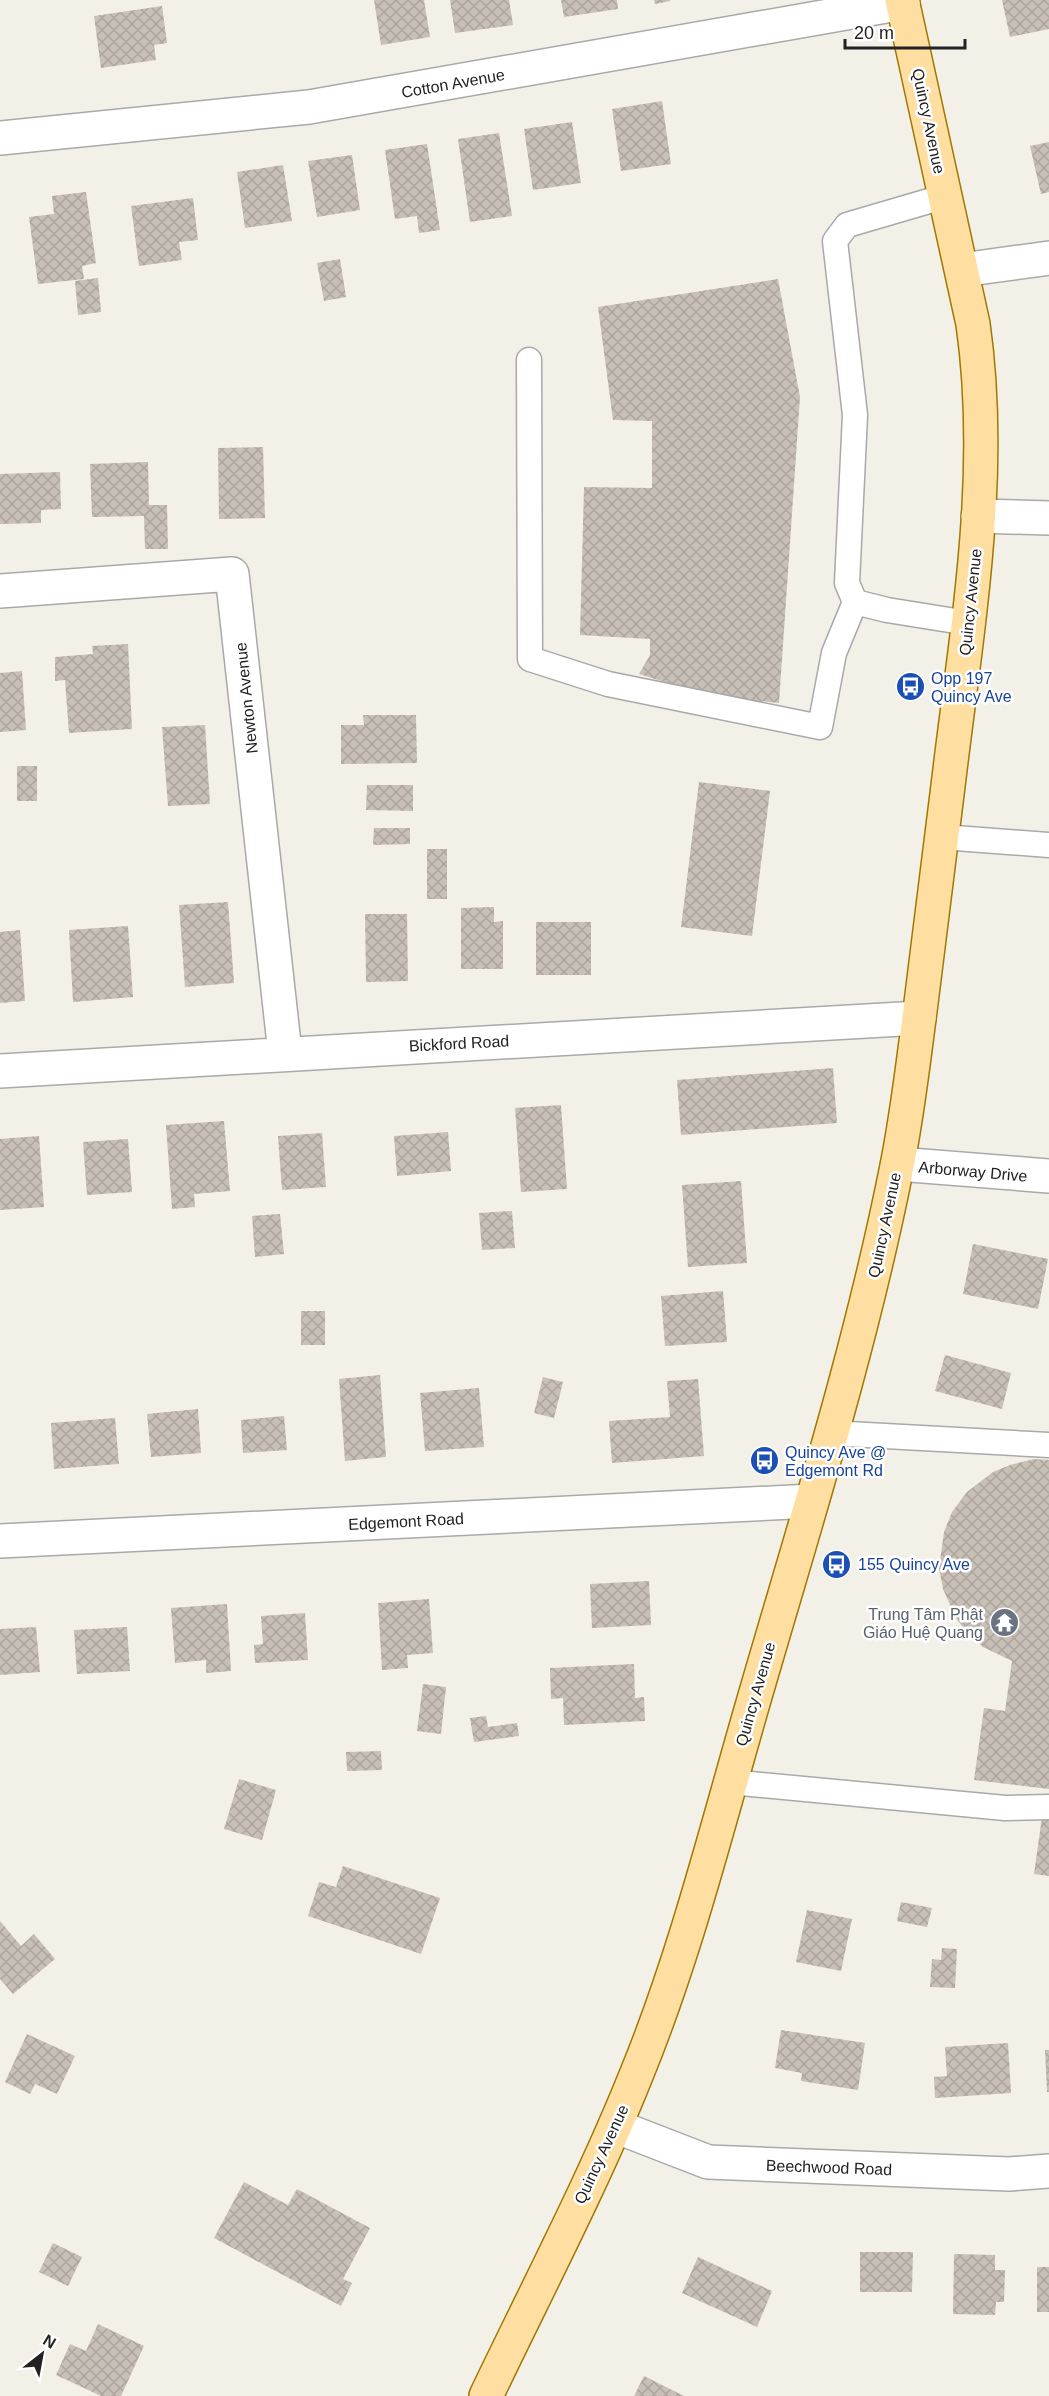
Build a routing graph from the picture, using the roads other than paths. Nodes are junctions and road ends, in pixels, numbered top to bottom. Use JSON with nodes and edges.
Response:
{"nodes":[{"id":1,"x":903,"y":1,"type":"edge"},
{"id":2,"x":0,"y":138,"type":"edge"},
{"id":3,"x":946,"y":196,"type":"junction"},
{"id":4,"x":1049,"y":258,"type":"edge"},
{"id":5,"x":962,"y":270,"type":"junction"},
{"id":6,"x":529,"y":360,"type":"dead end"},
{"id":7,"x":978,"y":516,"type":"junction"},
{"id":8,"x":1049,"y":518,"type":"edge"},
{"id":9,"x":0,"y":591,"type":"edge"},
{"id":10,"x":855,"y":602,"type":"junction"},
{"id":11,"x":968,"y":623,"type":"junction"},
{"id":12,"x":942,"y":837,"type":"junction"},
{"id":13,"x":1049,"y":845,"type":"edge"},
{"id":14,"x":919,"y":1018,"type":"junction"},
{"id":15,"x":285,"y":1053,"type":"junction"},
{"id":16,"x":0,"y":1071,"type":"edge"},
{"id":17,"x":898,"y":1164,"type":"junction"},
{"id":18,"x":1049,"y":1176,"type":"edge"},
{"id":19,"x":830,"y":1433,"type":"junction"},
{"id":20,"x":1049,"y":1444,"type":"edge"},
{"id":21,"x":812,"y":1500,"type":"junction"},
{"id":22,"x":0,"y":1541,"type":"edge"},
{"id":23,"x":730,"y":1782,"type":"junction"},
{"id":24,"x":1049,"y":1807,"type":"edge"},
{"id":25,"x":615,"y":2126,"type":"junction"},
{"id":26,"x":1049,"y":2171,"type":"edge"},
{"id":27,"x":486,"y":2396,"type":"edge"}],
"edges":[{"from":1,"to":2,"type":"street","name":"Cotton Avenue"},
{"from":1,"to":3,"type":"main road","name":"Quincy Avenue"},
{"from":3,"to":5,"type":"main road","name":"Quincy Avenue"},
{"from":3,"to":10,"type":"lane"},
{"from":4,"to":5,"type":"street"},
{"from":5,"to":7,"type":"main road","name":"Quincy Avenue"},
{"from":6,"to":10,"type":"lane"},
{"from":7,"to":8,"type":"street"},
{"from":7,"to":11,"type":"main road","name":"Quincy Avenue"},
{"from":9,"to":15,"type":"street","name":"Newton Avenue"},
{"from":10,"to":11,"type":"lane"},
{"from":11,"to":12,"type":"main road","name":"Quincy Avenue"},
{"from":12,"to":13,"type":"lane"},
{"from":12,"to":14,"type":"main road","name":"Quincy Avenue"},
{"from":14,"to":15,"type":"street","name":"Bickford Road"},
{"from":14,"to":17,"type":"main road","name":"Quincy Avenue"},
{"from":15,"to":16,"type":"street","name":"Bickford Road"},
{"from":17,"to":18,"type":"street","name":"Arborway Drive"},
{"from":17,"to":19,"type":"main road","name":"Quincy Avenue"},
{"from":19,"to":20,"type":"lane"},
{"from":19,"to":21,"type":"main road","name":"Quincy Avenue"},
{"from":21,"to":22,"type":"street","name":"Edgemont Road"},
{"from":21,"to":23,"type":"main road","name":"Quincy Avenue"},
{"from":23,"to":24,"type":"lane"},
{"from":23,"to":25,"type":"main road","name":"Quincy Avenue"},
{"from":25,"to":26,"type":"street","name":"Beechwood Road"},
{"from":25,"to":27,"type":"main road","name":"Quincy Avenue"}]}
